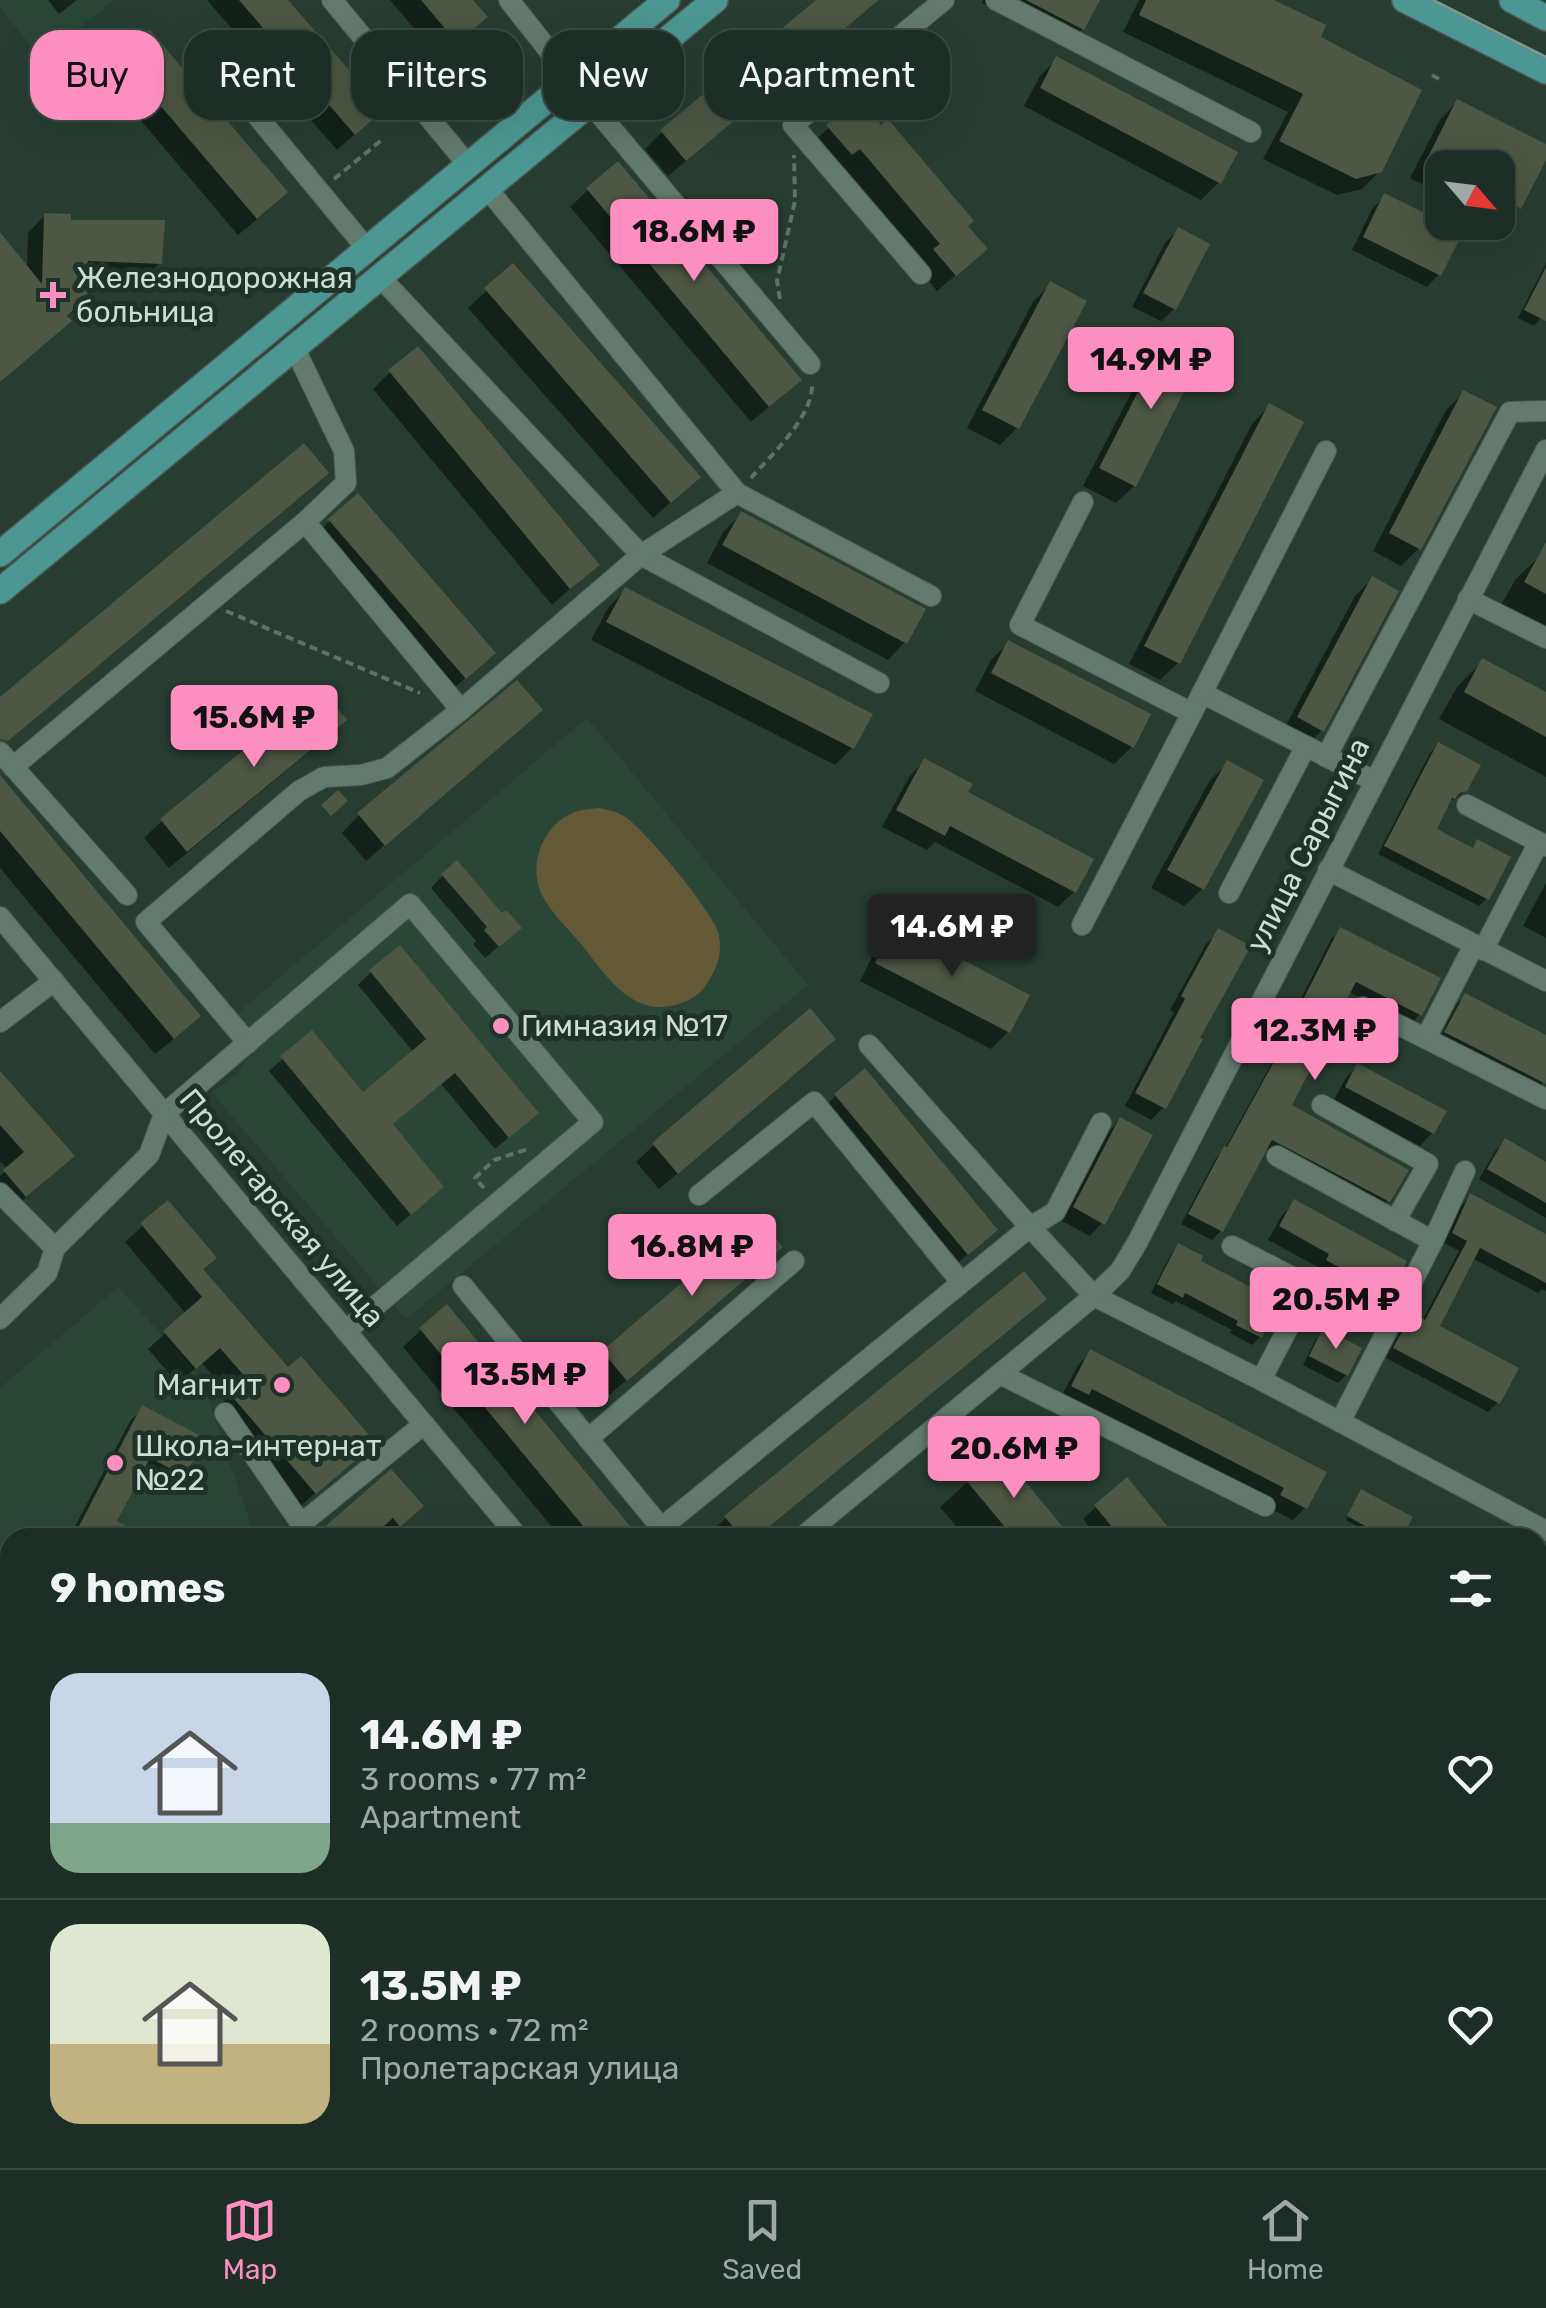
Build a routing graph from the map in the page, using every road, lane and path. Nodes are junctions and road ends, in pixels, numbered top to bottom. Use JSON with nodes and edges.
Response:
{"nodes":[{"id":1,"x":332,"y":0,"type":"edge"},
{"id":2,"x":509,"y":0,"type":"edge"},
{"id":3,"x":667,"y":0,"type":"edge"},
{"id":4,"x":714,"y":0,"type":"edge"},
{"id":5,"x":944,"y":0,"type":"edge"},
{"id":6,"x":996,"y":0,"type":"edge"},
{"id":7,"x":1405,"y":0,"type":"edge"},
{"id":8,"x":1512,"y":0,"type":"edge"},
{"id":9,"x":1546,"y":18,"type":"edge"},
{"id":10,"x":357,"y":30,"type":"edge"},
{"id":11,"x":631,"y":30,"type":"edge"},
{"id":12,"x":678,"y":30,"type":"edge"},
{"id":13,"x":543,"y":43,"type":"edge"},
{"id":14,"x":1546,"y":71,"type":"edge"},
{"id":15,"x":1432,"y":75,"type":"dead end"},
{"id":16,"x":1442,"y":80,"type":"dead end"},
{"id":17,"x":543,"y":102,"type":"edge"},
{"id":18,"x":260,"y":120,"type":"edge"},
{"id":19,"x":431,"y":120,"type":"edge"},
{"id":20,"x":569,"y":120,"type":"edge"},
{"id":21,"x":604,"y":120,"type":"edge"},
{"id":22,"x":793,"y":126,"type":"junction"},
{"id":23,"x":1251,"y":132,"type":"dead end"},
{"id":24,"x":383,"y":139,"type":"dead end"},
{"id":25,"x":468,"y":165,"type":"junction"},
{"id":26,"x":486,"y":188,"type":"junction"},
{"id":27,"x":319,"y":192,"type":"junction"},
{"id":28,"x":367,"y":249,"type":"junction"},
{"id":29,"x":921,"y":274,"type":"dead end"},
{"id":30,"x":380,"y":277,"type":"junction"},
{"id":31,"x":780,"y":299,"type":"dead end"},
{"id":32,"x":295,"y":349,"type":"junction"},
{"id":33,"x":810,"y":364,"type":"joint"},
{"id":34,"x":1546,"y":411,"type":"edge"},
{"id":35,"x":1546,"y":450,"type":"edge"},
{"id":36,"x":1326,"y":451,"type":"dead end"},
{"id":37,"x":738,"y":494,"type":"junction"},
{"id":38,"x":1083,"y":502,"type":"dead end"},
{"id":39,"x":304,"y":522,"type":"junction"},
{"id":40,"x":4,"y":543,"type":"edge"},
{"id":41,"x":642,"y":555,"type":"junction"},
{"id":42,"x":0,"y":592,"type":"edge"},
{"id":43,"x":930,"y":596,"type":"dead end"},
{"id":44,"x":1468,"y":599,"type":"junction"},
{"id":45,"x":208,"y":603,"type":"junction"},
{"id":46,"x":1546,"y":638,"type":"edge"},
{"id":47,"x":878,"y":683,"type":"dead end"},
{"id":48,"x":1202,"y":693,"type":"junction"},
{"id":49,"x":425,"y":695,"type":"dead end"},
{"id":50,"x":461,"y":710,"type":"junction"},
{"id":51,"x":1192,"y":712,"type":"junction"},
{"id":52,"x":1306,"y":746,"type":"junction"},
{"id":53,"x":1326,"y":757,"type":"junction"},
{"id":54,"x":6,"y":759,"type":"edge"},
{"id":55,"x":1374,"y":781,"type":"junction"},
{"id":56,"x":1467,"y":805,"type":"dead end"},
{"id":57,"x":1543,"y":844,"type":"edge"},
{"id":58,"x":1328,"y":870,"type":"junction"},
{"id":59,"x":1230,"y":893,"type":"dead end"},
{"id":60,"x":127,"y":895,"type":"dead end"},
{"id":61,"x":0,"y":917,"type":"edge"},
{"id":62,"x":1082,"y":925,"type":"dead end"},
{"id":63,"x":1478,"y":948,"type":"junction"},
{"id":64,"x":54,"y":981,"type":"junction"},
{"id":65,"x":1546,"y":982,"type":"edge"},
{"id":66,"x":0,"y":1022,"type":"edge"},
{"id":67,"x":1349,"y":1034,"type":"dead end"},
{"id":68,"x":1426,"y":1038,"type":"junction"},
{"id":69,"x":248,"y":1042,"type":"junction"},
{"id":70,"x":869,"y":1045,"type":"dead end"},
{"id":71,"x":1546,"y":1099,"type":"edge"},
{"id":72,"x":1322,"y":1105,"type":"dead end"},
{"id":73,"x":164,"y":1114,"type":"junction"},
{"id":74,"x":1100,"y":1123,"type":"dead end"},
{"id":75,"x":1277,"y":1156,"type":"dead end"},
{"id":76,"x":1465,"y":1171,"type":"dead end"},
{"id":77,"x":0,"y":1193,"type":"edge"},
{"id":78,"x":699,"y":1195,"type":"dead end"},
{"id":79,"x":1395,"y":1221,"type":"junction"},
{"id":80,"x":1030,"y":1227,"type":"junction"},
{"id":81,"x":1433,"y":1241,"type":"junction"},
{"id":82,"x":1232,"y":1246,"type":"dead end"},
{"id":83,"x":55,"y":1248,"type":"junction"},
{"id":84,"x":794,"y":1261,"type":"dead end"},
{"id":85,"x":961,"y":1282,"type":"junction"},
{"id":86,"x":463,"y":1286,"type":"dead end"},
{"id":87,"x":1094,"y":1296,"type":"junction"},
{"id":88,"x":0,"y":1319,"type":"edge"},
{"id":89,"x":346,"y":1331,"type":"junction"},
{"id":90,"x":1000,"y":1374,"type":"junction"},
{"id":91,"x":1261,"y":1380,"type":"junction"},
{"id":92,"x":225,"y":1412,"type":"dead end"},
{"id":93,"x":1340,"y":1422,"type":"junction"},
{"id":94,"x":424,"y":1424,"type":"junction"},
{"id":95,"x":588,"y":1439,"type":"junction"},
{"id":96,"x":1265,"y":1506,"type":"dead end"},
{"id":97,"x":510,"y":1528,"type":"edge"},
{"id":98,"x":661,"y":1528,"type":"edge"},
{"id":99,"x":671,"y":1528,"type":"edge"},
{"id":100,"x":814,"y":1528,"type":"edge"},
{"id":101,"x":1542,"y":1528,"type":"edge"}],
"edges":[{"from":1,"to":10,"type":"street"},
{"from":2,"to":13,"type":"street"},
{"from":3,"to":11,"type":"main road"},
{"from":4,"to":12,"type":"main road"},
{"from":5,"to":22,"type":"street"},
{"from":6,"to":23,"type":"street"},
{"from":7,"to":14,"type":"main road"},
{"from":8,"to":9,"type":"main road"},
{"from":15,"to":16,"type":"path"},
{"from":17,"to":25,"type":"main road"},
{"from":18,"to":27,"type":"street"},
{"from":19,"to":25,"type":"street"},
{"from":20,"to":26,"type":"main road"},
{"from":21,"to":33,"type":"street"},
{"from":22,"to":29,"type":"street"},
{"from":22,"to":31,"type":"path"},
{"from":24,"to":27,"type":"path"},
{"from":25,"to":28,"type":"main road"},
{"from":26,"to":30,"type":"main road"},
{"from":26,"to":37,"type":"street"},
{"from":27,"to":28,"type":"street"},
{"from":28,"to":40,"type":"main road"},
{"from":30,"to":32,"type":"main road"},
{"from":30,"to":41,"type":"street"},
{"from":32,"to":39,"type":"street"},
{"from":32,"to":42,"type":"main road"},
{"from":33,"to":37,"type":"path"},
{"from":34,"to":53,"type":"street"},
{"from":35,"to":44,"type":"street","name":"улица Сарыгина"},
{"from":36,"to":48,"type":"street"},
{"from":37,"to":41,"type":"street"},
{"from":37,"to":43,"type":"street"},
{"from":38,"to":51,"type":"street"},
{"from":39,"to":45,"type":"street"},
{"from":39,"to":50,"type":"street"},
{"from":41,"to":47,"type":"street"},
{"from":41,"to":50,"type":"street"},
{"from":44,"to":46,"type":"street"},
{"from":44,"to":55,"type":"street","name":"улица Сарыгина"},
{"from":45,"to":49,"type":"path"},
{"from":45,"to":54,"type":"street"},
{"from":48,"to":51,"type":"street"},
{"from":48,"to":52,"type":"street"},
{"from":50,"to":69,"type":"street"},
{"from":51,"to":62,"type":"street"},
{"from":52,"to":53,"type":"street"},
{"from":52,"to":59,"type":"street"},
{"from":53,"to":55,"type":"street"},
{"from":54,"to":60,"type":"street"},
{"from":55,"to":58,"type":"street","name":"улица Сарыгина"},
{"from":56,"to":57,"type":"street"},
{"from":57,"to":63,"type":"street"},
{"from":58,"to":63,"type":"street"},
{"from":58,"to":87,"type":"street","name":"улица Сарыгина"},
{"from":61,"to":64,"type":"street","name":"Пролетарская улица"},
{"from":63,"to":65,"type":"street"},
{"from":63,"to":68,"type":"street"},
{"from":64,"to":66,"type":"street"},
{"from":64,"to":73,"type":"street","name":"Пролетарская улица"},
{"from":67,"to":68,"type":"street"},
{"from":68,"to":71,"type":"street"},
{"from":69,"to":73,"type":"street"},
{"from":69,"to":89,"type":"street"},
{"from":70,"to":80,"type":"street"},
{"from":72,"to":79,"type":"street"},
{"from":73,"to":83,"type":"street"},
{"from":73,"to":89,"type":"street","name":"Пролетарская улица"},
{"from":74,"to":80,"type":"street"},
{"from":75,"to":79,"type":"street"},
{"from":76,"to":81,"type":"street"},
{"from":77,"to":83,"type":"street"},
{"from":78,"to":85,"type":"street"},
{"from":79,"to":81,"type":"street"},
{"from":80,"to":85,"type":"street"},
{"from":80,"to":87,"type":"street"},
{"from":81,"to":93,"type":"street"},
{"from":82,"to":91,"type":"street"},
{"from":83,"to":88,"type":"street"},
{"from":84,"to":95,"type":"street"},
{"from":85,"to":99,"type":"street"},
{"from":86,"to":95,"type":"street"},
{"from":87,"to":90,"type":"street","name":"улица Сарыгина"},
{"from":87,"to":91,"type":"street"},
{"from":89,"to":94,"type":"street","name":"Пролетарская улица"},
{"from":90,"to":96,"type":"street"},
{"from":90,"to":100,"type":"street","name":"улица Сарыгина"},
{"from":91,"to":93,"type":"street"},
{"from":92,"to":94,"type":"street"},
{"from":93,"to":101,"type":"street"},
{"from":94,"to":97,"type":"street","name":"Пролетарская улица"},
{"from":95,"to":98,"type":"street"}]}
